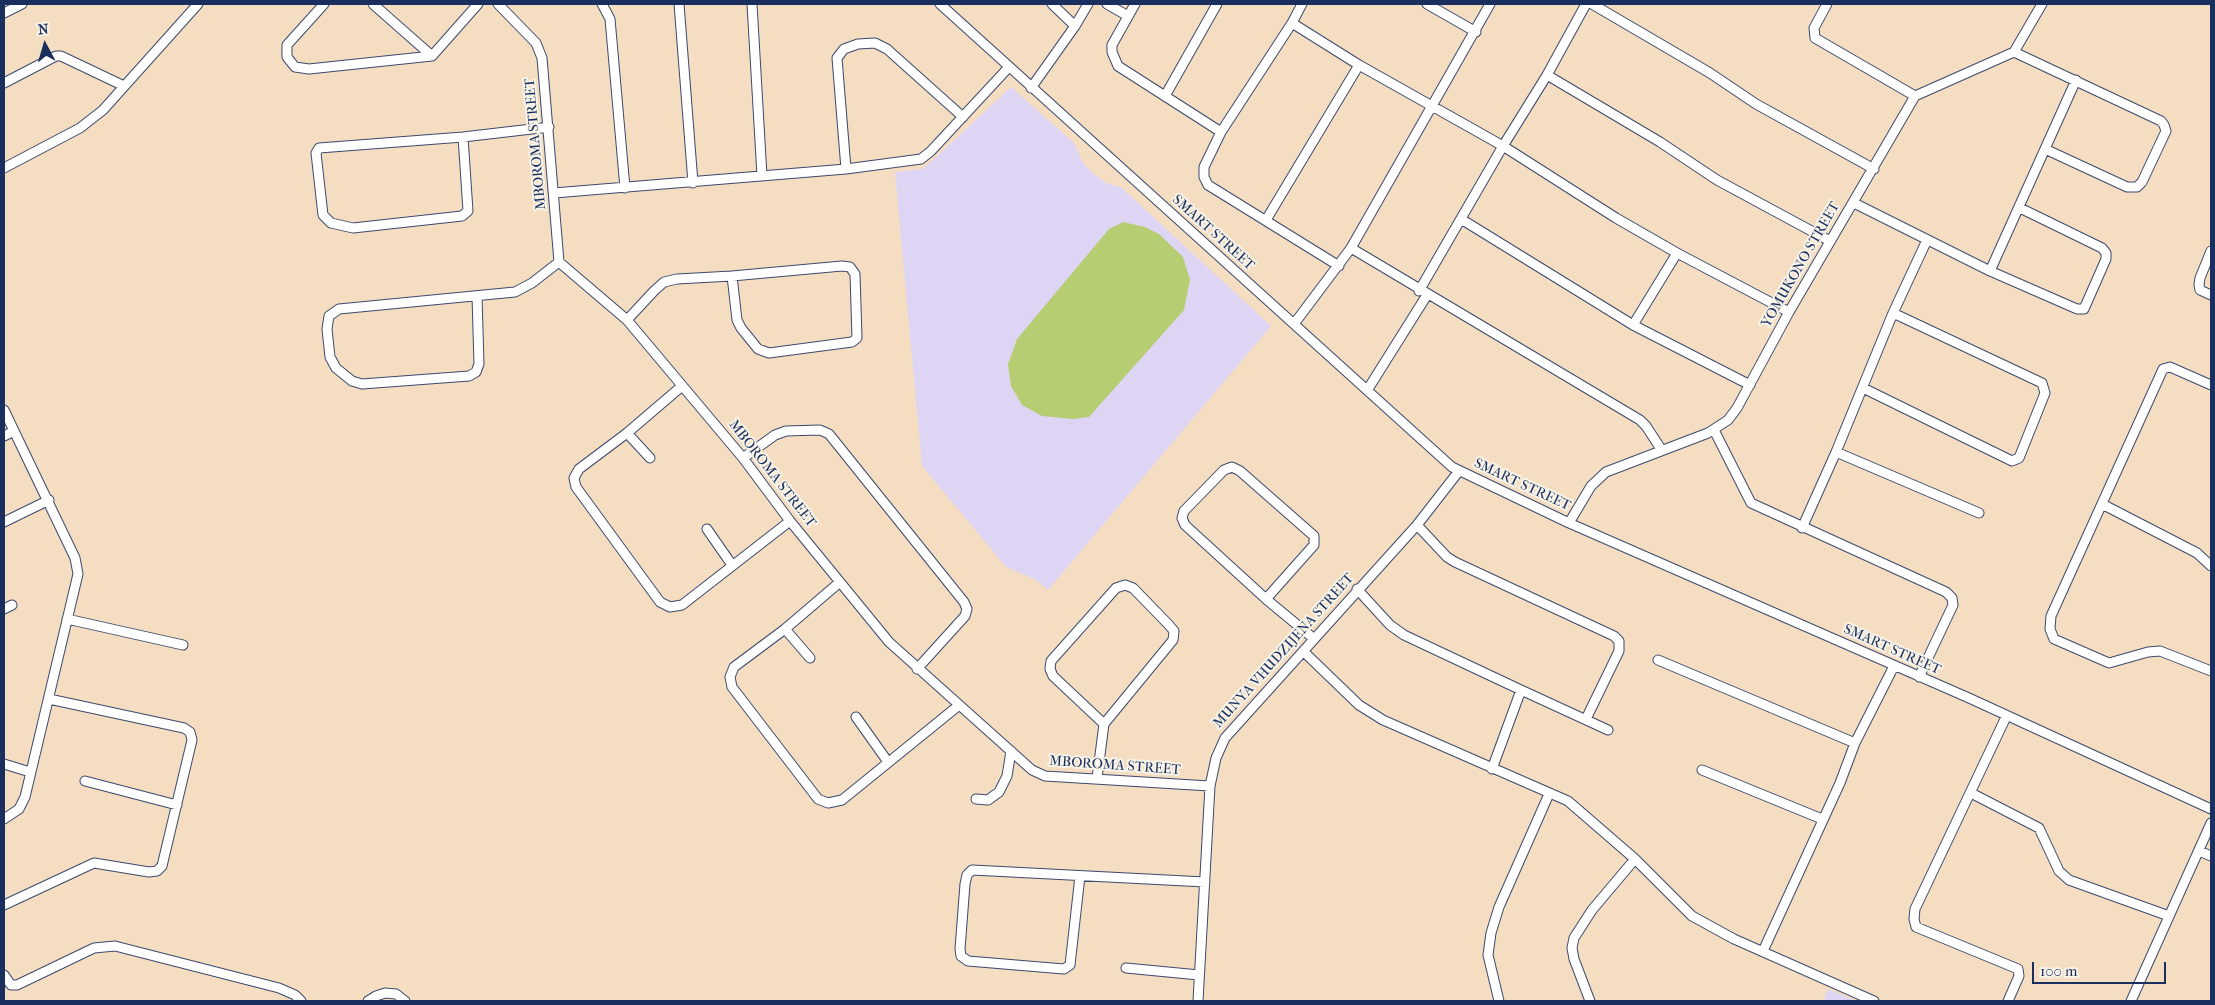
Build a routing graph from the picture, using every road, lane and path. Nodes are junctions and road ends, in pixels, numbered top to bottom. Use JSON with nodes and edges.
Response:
{"nodes":[{"id":1,"x":22,"y":4,"type":"edge"},
{"id":2,"x":198,"y":4,"type":"edge"},
{"id":3,"x":324,"y":4,"type":"edge"},
{"id":4,"x":373,"y":4,"type":"edge"},
{"id":5,"x":478,"y":4,"type":"edge"},
{"id":6,"x":498,"y":4,"type":"edge"},
{"id":7,"x":602,"y":4,"type":"edge"},
{"id":8,"x":679,"y":4,"type":"edge"},
{"id":9,"x":752,"y":4,"type":"edge"},
{"id":10,"x":940,"y":4,"type":"edge"},
{"id":11,"x":1052,"y":4,"type":"edge"},
{"id":12,"x":1088,"y":4,"type":"edge"},
{"id":13,"x":1107,"y":4,"type":"edge"},
{"id":14,"x":1135,"y":4,"type":"edge"},
{"id":15,"x":1217,"y":4,"type":"edge"},
{"id":16,"x":1302,"y":4,"type":"edge"},
{"id":17,"x":1427,"y":4,"type":"edge"},
{"id":18,"x":1490,"y":4,"type":"edge"},
{"id":19,"x":1586,"y":4,"type":"edge"},
{"id":20,"x":1592,"y":4,"type":"edge"},
{"id":21,"x":1827,"y":4,"type":"edge"},
{"id":22,"x":2042,"y":4,"type":"edge"},
{"id":23,"x":4,"y":13,"type":"edge"},
{"id":24,"x":1128,"y":16,"type":"junction"},
{"id":25,"x":1292,"y":23,"type":"junction"},
{"id":26,"x":1076,"y":26,"type":"junction"},
{"id":27,"x":1476,"y":32,"type":"junction"},
{"id":28,"x":2014,"y":52,"type":"junction"},
{"id":29,"x":432,"y":56,"type":"junction"},
{"id":30,"x":1359,"y":65,"type":"junction"},
{"id":31,"x":1009,"y":67,"type":"junction"},
{"id":32,"x":1547,"y":75,"type":"junction"},
{"id":33,"x":2076,"y":80,"type":"junction"},
{"id":34,"x":4,"y":83,"type":"edge"},
{"id":35,"x":124,"y":86,"type":"junction"},
{"id":36,"x":1031,"y":88,"type":"junction"},
{"id":37,"x":1165,"y":96,"type":"junction"},
{"id":38,"x":1915,"y":96,"type":"junction"},
{"id":39,"x":1432,"y":105,"type":"junction"},
{"id":40,"x":963,"y":117,"type":"junction"},
{"id":41,"x":549,"y":127,"type":"junction"},
{"id":42,"x":1221,"y":132,"type":"junction"},
{"id":43,"x":463,"y":137,"type":"junction"},
{"id":44,"x":1503,"y":146,"type":"junction"},
{"id":45,"x":2045,"y":149,"type":"junction"},
{"id":46,"x":5,"y":165,"type":"edge"},
{"id":47,"x":846,"y":168,"type":"junction"},
{"id":48,"x":1874,"y":170,"type":"junction"},
{"id":49,"x":762,"y":176,"type":"junction"},
{"id":50,"x":693,"y":183,"type":"junction"},
{"id":51,"x":625,"y":188,"type":"junction"},
{"id":52,"x":554,"y":193,"type":"junction"},
{"id":53,"x":1854,"y":203,"type":"junction"},
{"id":54,"x":2020,"y":208,"type":"junction"},
{"id":55,"x":1461,"y":219,"type":"junction"},
{"id":56,"x":1266,"y":220,"type":"junction"},
{"id":57,"x":1928,"y":240,"type":"junction"},
{"id":58,"x":1830,"y":241,"type":"junction"},
{"id":59,"x":1350,"y":248,"type":"junction"},
{"id":60,"x":2211,"y":250,"type":"edge"},
{"id":61,"x":1677,"y":254,"type":"junction"},
{"id":62,"x":559,"y":262,"type":"junction"},
{"id":63,"x":1339,"y":266,"type":"junction"},
{"id":64,"x":1990,"y":270,"type":"junction"},
{"id":65,"x":732,"y":276,"type":"junction"},
{"id":66,"x":1423,"y":293,"type":"junction"},
{"id":67,"x":2211,"y":294,"type":"edge"},
{"id":68,"x":477,"y":296,"type":"junction"},
{"id":69,"x":1790,"y":312,"type":"junction"},
{"id":70,"x":1893,"y":314,"type":"junction"},
{"id":71,"x":626,"y":320,"type":"junction"},
{"id":72,"x":1294,"y":324,"type":"junction"},
{"id":73,"x":1633,"y":325,"type":"junction"},
{"id":74,"x":1750,"y":385,"type":"junction"},
{"id":75,"x":2211,"y":385,"type":"edge"},
{"id":76,"x":682,"y":386,"type":"junction"},
{"id":77,"x":1863,"y":388,"type":"junction"},
{"id":78,"x":1368,"y":389,"type":"junction"},
{"id":79,"x":4,"y":410,"type":"edge"},
{"id":80,"x":1714,"y":430,"type":"junction"},
{"id":81,"x":14,"y":431,"type":"junction"},
{"id":82,"x":627,"y":433,"type":"junction"},
{"id":83,"x":4,"y":436,"type":"edge"},
{"id":84,"x":1661,"y":449,"type":"junction"},
{"id":85,"x":1836,"y":452,"type":"junction"},
{"id":86,"x":650,"y":458,"type":"dead end"},
{"id":87,"x":743,"y":458,"type":"junction"},
{"id":88,"x":1459,"y":471,"type":"junction"},
{"id":89,"x":49,"y":500,"type":"junction"},
{"id":90,"x":2102,"y":504,"type":"junction"},
{"id":91,"x":1979,"y":513,"type":"dead end"},
{"id":92,"x":790,"y":521,"type":"junction"},
{"id":93,"x":4,"y":522,"type":"edge"},
{"id":94,"x":1569,"y":523,"type":"junction"},
{"id":95,"x":1417,"y":525,"type":"junction"},
{"id":96,"x":1802,"y":528,"type":"junction"},
{"id":97,"x":707,"y":530,"type":"dead end"},
{"id":98,"x":732,"y":564,"type":"junction"},
{"id":99,"x":2211,"y":566,"type":"edge"},
{"id":100,"x":840,"y":582,"type":"junction"},
{"id":101,"x":1357,"y":589,"type":"junction"},
{"id":102,"x":1266,"y":600,"type":"junction"},
{"id":103,"x":67,"y":619,"type":"junction"},
{"id":104,"x":785,"y":629,"type":"junction"},
{"id":105,"x":1313,"y":638,"type":"junction"},
{"id":106,"x":182,"y":645,"type":"dead end"},
{"id":107,"x":1303,"y":651,"type":"junction"},
{"id":108,"x":810,"y":658,"type":"dead end"},
{"id":109,"x":1658,"y":660,"type":"dead end"},
{"id":110,"x":1894,"y":666,"type":"junction"},
{"id":111,"x":917,"y":669,"type":"junction"},
{"id":112,"x":2211,"y":671,"type":"edge"},
{"id":113,"x":1919,"y":677,"type":"junction"},
{"id":114,"x":1521,"y":690,"type":"junction"},
{"id":115,"x":49,"y":699,"type":"junction"},
{"id":116,"x":958,"y":706,"type":"junction"},
{"id":117,"x":2006,"y":716,"type":"junction"},
{"id":118,"x":856,"y":717,"type":"dead end"},
{"id":119,"x":1586,"y":719,"type":"junction"},
{"id":120,"x":1104,"y":724,"type":"junction"},
{"id":121,"x":1608,"y":730,"type":"dead end"},
{"id":122,"x":1855,"y":743,"type":"junction"},
{"id":123,"x":1010,"y":751,"type":"junction"},
{"id":124,"x":888,"y":762,"type":"junction"},
{"id":125,"x":4,"y":764,"type":"edge"},
{"id":126,"x":1492,"y":768,"type":"junction"},
{"id":127,"x":1702,"y":770,"type":"dead end"},
{"id":128,"x":30,"y":772,"type":"junction"},
{"id":129,"x":1097,"y":778,"type":"junction"},
{"id":130,"x":85,"y":780,"type":"dead end"},
{"id":131,"x":1210,"y":786,"type":"junction"},
{"id":132,"x":1971,"y":793,"type":"junction"},
{"id":133,"x":1549,"y":794,"type":"junction"},
{"id":134,"x":976,"y":799,"type":"dead end"},
{"id":135,"x":177,"y":805,"type":"junction"},
{"id":136,"x":2211,"y":809,"type":"edge"},
{"id":137,"x":4,"y":819,"type":"edge"},
{"id":138,"x":1822,"y":819,"type":"junction"},
{"id":139,"x":2211,"y":823,"type":"edge"},
{"id":140,"x":2199,"y":851,"type":"junction"},
{"id":141,"x":2211,"y":856,"type":"edge"},
{"id":142,"x":1635,"y":859,"type":"junction"},
{"id":143,"x":1080,"y":876,"type":"junction"},
{"id":144,"x":1205,"y":882,"type":"junction"},
{"id":145,"x":4,"y":905,"type":"edge"},
{"id":146,"x":2169,"y":916,"type":"junction"},
{"id":147,"x":1763,"y":951,"type":"junction"},
{"id":148,"x":1126,"y":968,"type":"dead end"},
{"id":149,"x":1199,"y":975,"type":"junction"},
{"id":150,"x":5,"y":978,"type":"edge"},
{"id":151,"x":4,"y":990,"type":"edge"},
{"id":152,"x":301,"y":1001,"type":"edge"},
{"id":153,"x":368,"y":1001,"type":"edge"},
{"id":154,"x":405,"y":1001,"type":"edge"},
{"id":155,"x":1198,"y":1001,"type":"edge"},
{"id":156,"x":1500,"y":1001,"type":"edge"},
{"id":157,"x":1590,"y":1001,"type":"edge"},
{"id":158,"x":1874,"y":1001,"type":"edge"},
{"id":159,"x":2008,"y":1001,"type":"edge"},
{"id":160,"x":2131,"y":1001,"type":"edge"}],
"edges":[{"from":1,"to":23,"type":"street"},
{"from":2,"to":35,"type":"street"},
{"from":3,"to":29,"type":"street"},
{"from":4,"to":29,"type":"street"},
{"from":5,"to":29,"type":"street"},
{"from":6,"to":41,"type":"street","name":"MBOROMA STREET"},
{"from":7,"to":51,"type":"street"},
{"from":8,"to":50,"type":"street"},
{"from":9,"to":49,"type":"street"},
{"from":10,"to":31,"type":"street","name":"SMART STREET"},
{"from":11,"to":26,"type":"street"},
{"from":12,"to":26,"type":"street"},
{"from":13,"to":24,"type":"street"},
{"from":14,"to":24,"type":"street"},
{"from":15,"to":37,"type":"street"},
{"from":16,"to":25,"type":"street"},
{"from":17,"to":27,"type":"street"},
{"from":18,"to":27,"type":"street"},
{"from":19,"to":32,"type":"street"},
{"from":20,"to":48,"type":"street"},
{"from":21,"to":38,"type":"street"},
{"from":22,"to":28,"type":"street"},
{"from":24,"to":37,"type":"street"},
{"from":25,"to":30,"type":"street"},
{"from":25,"to":42,"type":"street"},
{"from":26,"to":36,"type":"street"},
{"from":27,"to":39,"type":"street"},
{"from":28,"to":33,"type":"street"},
{"from":28,"to":38,"type":"street"},
{"from":30,"to":39,"type":"street"},
{"from":30,"to":56,"type":"street"},
{"from":31,"to":36,"type":"street","name":"SMART STREET"},
{"from":31,"to":40,"type":"street"},
{"from":32,"to":44,"type":"street"},
{"from":32,"to":58,"type":"street"},
{"from":33,"to":45,"type":"street"},
{"from":33,"to":45,"type":"street"},
{"from":34,"to":35,"type":"street"},
{"from":35,"to":46,"type":"street"},
{"from":36,"to":72,"type":"street","name":"SMART STREET"},
{"from":37,"to":42,"type":"street"},
{"from":38,"to":48,"type":"street","name":"YOMUKONO STREET"},
{"from":39,"to":44,"type":"street"},
{"from":39,"to":59,"type":"street"},
{"from":40,"to":47,"type":"street"},
{"from":40,"to":47,"type":"street"},
{"from":41,"to":43,"type":"street"},
{"from":41,"to":52,"type":"street","name":"MBOROMA STREET"},
{"from":42,"to":56,"type":"street"},
{"from":43,"to":43,"type":"street"},
{"from":44,"to":55,"type":"street"},
{"from":44,"to":61,"type":"street"},
{"from":45,"to":54,"type":"street"},
{"from":47,"to":49,"type":"street"},
{"from":48,"to":53,"type":"street","name":"YOMUKONO STREET"},
{"from":49,"to":50,"type":"street"},
{"from":50,"to":51,"type":"street"},
{"from":51,"to":52,"type":"street"},
{"from":52,"to":62,"type":"street","name":"MBOROMA STREET"},
{"from":53,"to":57,"type":"street"},
{"from":53,"to":58,"type":"street","name":"YOMUKONO STREET"},
{"from":54,"to":64,"type":"street"},
{"from":54,"to":64,"type":"street"},
{"from":55,"to":66,"type":"street"},
{"from":55,"to":73,"type":"street"},
{"from":56,"to":63,"type":"street"},
{"from":57,"to":64,"type":"street"},
{"from":57,"to":70,"type":"street"},
{"from":58,"to":69,"type":"street","name":"YOMUKONO STREET"},
{"from":59,"to":63,"type":"street"},
{"from":59,"to":66,"type":"street"},
{"from":60,"to":67,"type":"street"},
{"from":61,"to":69,"type":"street"},
{"from":61,"to":73,"type":"street"},
{"from":62,"to":68,"type":"street"},
{"from":62,"to":71,"type":"street","name":"MBOROMA STREET"},
{"from":63,"to":72,"type":"street"},
{"from":65,"to":65,"type":"street"},
{"from":65,"to":71,"type":"street"},
{"from":66,"to":78,"type":"street"},
{"from":66,"to":84,"type":"street"},
{"from":68,"to":68,"type":"street"},
{"from":69,"to":74,"type":"street","name":"YOMUKONO STREET"},
{"from":70,"to":77,"type":"street"},
{"from":70,"to":77,"type":"street"},
{"from":71,"to":76,"type":"street","name":"MBOROMA STREET"},
{"from":72,"to":78,"type":"street","name":"SMART STREET"},
{"from":73,"to":74,"type":"street"},
{"from":74,"to":80,"type":"street","name":"YOMUKONO STREET"},
{"from":75,"to":90,"type":"street"},
{"from":76,"to":82,"type":"street"},
{"from":76,"to":87,"type":"street","name":"MBOROMA STREET"},
{"from":77,"to":85,"type":"street"},
{"from":78,"to":88,"type":"street","name":"SMART STREET"},
{"from":79,"to":81,"type":"street"},
{"from":80,"to":84,"type":"street","name":"YOMUKONO STREET"},
{"from":80,"to":96,"type":"street"},
{"from":81,"to":83,"type":"street"},
{"from":81,"to":89,"type":"street"},
{"from":82,"to":86,"type":"street"},
{"from":82,"to":98,"type":"street"},
{"from":84,"to":94,"type":"street","name":"YOMUKONO STREET"},
{"from":85,"to":91,"type":"street"},
{"from":85,"to":96,"type":"street"},
{"from":87,"to":92,"type":"street","name":"MBOROMA STREET"},
{"from":87,"to":111,"type":"street"},
{"from":88,"to":94,"type":"street","name":"SMART STREET"},
{"from":88,"to":95,"type":"street","name":"MUNYA VHUDZIJENA STREET"},
{"from":89,"to":93,"type":"street"},
{"from":89,"to":103,"type":"street"},
{"from":90,"to":99,"type":"street"},
{"from":90,"to":112,"type":"street"},
{"from":92,"to":98,"type":"street"},
{"from":92,"to":100,"type":"street","name":"MBOROMA STREET"},
{"from":94,"to":110,"type":"street","name":"SMART STREET"},
{"from":95,"to":101,"type":"street","name":"MUNYA VHUDZIJENA STREET"},
{"from":95,"to":119,"type":"street"},
{"from":96,"to":113,"type":"street"},
{"from":97,"to":98,"type":"street"},
{"from":100,"to":104,"type":"street"},
{"from":100,"to":111,"type":"street","name":"MBOROMA STREET"},
{"from":101,"to":105,"type":"street","name":"MUNYA VHUDZIJENA STREET"},
{"from":101,"to":114,"type":"street"},
{"from":102,"to":102,"type":"street"},
{"from":102,"to":105,"type":"street"},
{"from":103,"to":106,"type":"street"},
{"from":103,"to":115,"type":"street"},
{"from":104,"to":108,"type":"street"},
{"from":104,"to":124,"type":"street"},
{"from":105,"to":107,"type":"street","name":"MUNYA VHUDZIJENA STREET"},
{"from":107,"to":126,"type":"street"},
{"from":107,"to":131,"type":"street","name":"MUNYA VHUDZIJENA STREET"},
{"from":109,"to":122,"type":"street"},
{"from":110,"to":113,"type":"street","name":"SMART STREET"},
{"from":110,"to":122,"type":"street"},
{"from":111,"to":116,"type":"street","name":"MBOROMA STREET"},
{"from":113,"to":117,"type":"street","name":"SMART STREET"},
{"from":114,"to":119,"type":"street"},
{"from":114,"to":126,"type":"street"},
{"from":115,"to":128,"type":"street"},
{"from":115,"to":135,"type":"street"},
{"from":116,"to":123,"type":"street","name":"MBOROMA STREET"},
{"from":116,"to":124,"type":"street"},
{"from":117,"to":132,"type":"street"},
{"from":117,"to":136,"type":"street","name":"SMART STREET"},
{"from":118,"to":124,"type":"street"},
{"from":119,"to":121,"type":"street"},
{"from":120,"to":120,"type":"street"},
{"from":120,"to":129,"type":"street"},
{"from":122,"to":138,"type":"street"},
{"from":123,"to":129,"type":"street","name":"MBOROMA STREET"},
{"from":123,"to":134,"type":"street"},
{"from":125,"to":128,"type":"street"},
{"from":126,"to":133,"type":"street"},
{"from":127,"to":138,"type":"street"},
{"from":128,"to":137,"type":"street"},
{"from":129,"to":131,"type":"street","name":"MBOROMA STREET"},
{"from":130,"to":135,"type":"street"},
{"from":131,"to":144,"type":"street","name":"MUNYA VHUDZIJENA STREET"},
{"from":132,"to":146,"type":"street"},
{"from":132,"to":159,"type":"street"},
{"from":133,"to":142,"type":"street"},
{"from":133,"to":156,"type":"street"},
{"from":135,"to":145,"type":"street"},
{"from":138,"to":147,"type":"street"},
{"from":139,"to":140,"type":"street"},
{"from":140,"to":141,"type":"street"},
{"from":140,"to":146,"type":"street"},
{"from":142,"to":147,"type":"street"},
{"from":142,"to":157,"type":"street"},
{"from":143,"to":143,"type":"street"},
{"from":143,"to":144,"type":"street"},
{"from":144,"to":149,"type":"street","name":"MUNYA VHUDZIJENA STREET"},
{"from":146,"to":160,"type":"street"},
{"from":147,"to":158,"type":"street"},
{"from":148,"to":149,"type":"street"},
{"from":149,"to":155,"type":"street","name":"MUNYA VHUDZIJENA STREET"},
{"from":150,"to":151,"type":"street"},
{"from":150,"to":152,"type":"street"},
{"from":153,"to":154,"type":"street"}]}
